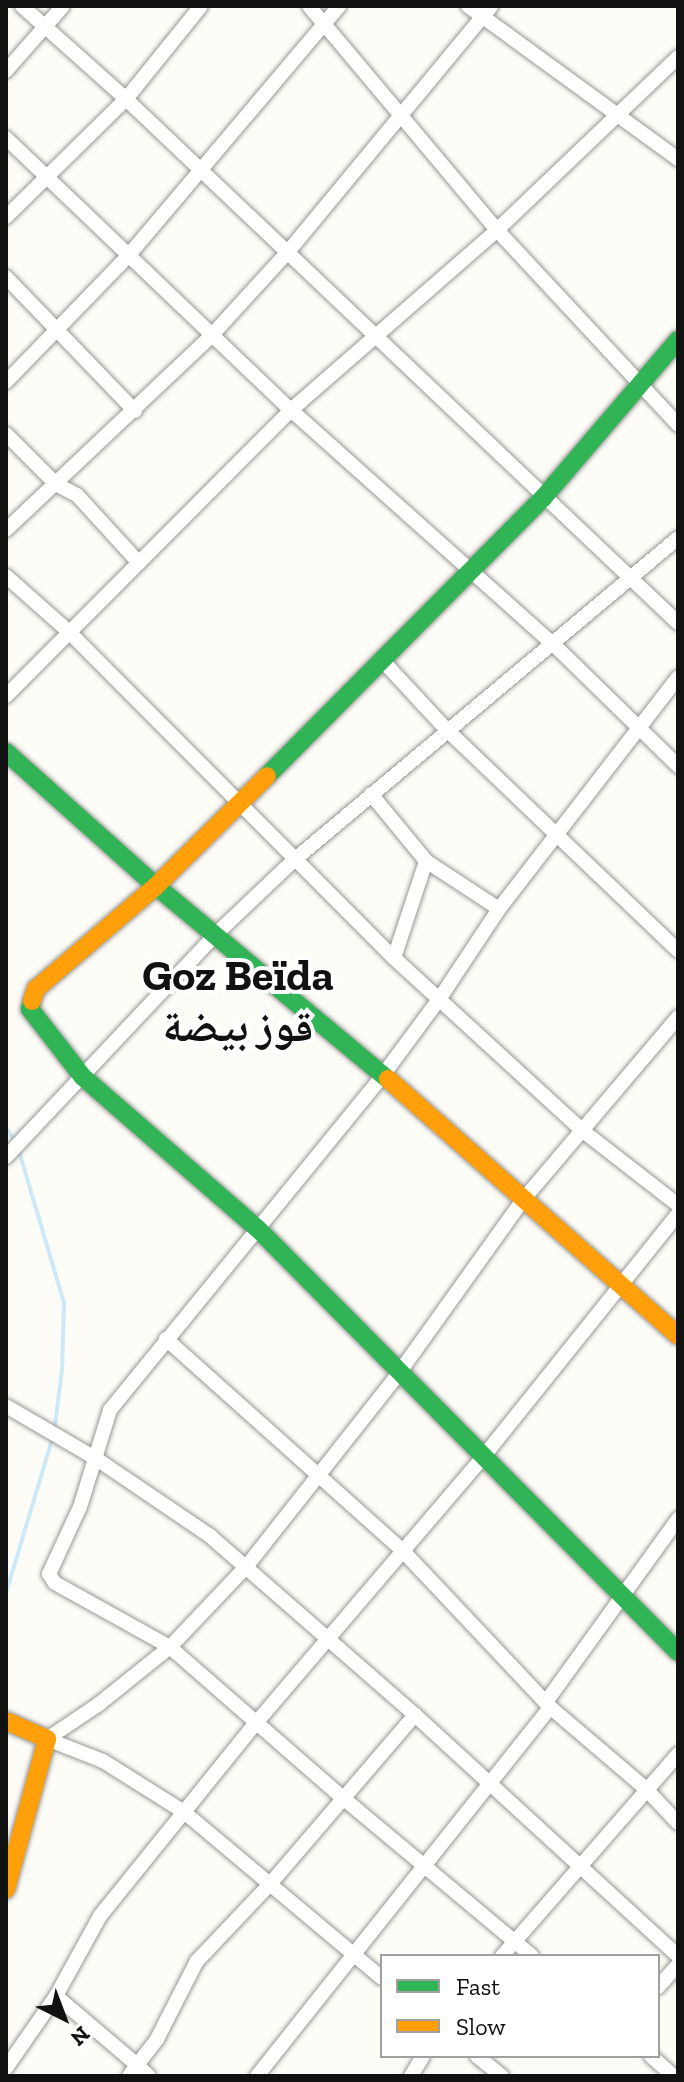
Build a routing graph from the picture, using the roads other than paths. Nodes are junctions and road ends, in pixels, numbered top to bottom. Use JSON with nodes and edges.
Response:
{"nodes":[{"id":1,"x":22,"y":6,"type":"edge"},
{"id":2,"x":63,"y":6,"type":"edge"},
{"id":3,"x":201,"y":6,"type":"edge"},
{"id":4,"x":309,"y":6,"type":"edge"},
{"id":5,"x":339,"y":6,"type":"edge"},
{"id":6,"x":468,"y":6,"type":"edge"},
{"id":7,"x":487,"y":11,"type":"edge"},
{"id":8,"x":325,"y":22,"type":"junction"},
{"id":9,"x":45,"y":26,"type":"junction"},
{"id":10,"x":678,"y":57,"type":"edge"},
{"id":11,"x":6,"y":71,"type":"edge"},
{"id":12,"x":126,"y":99,"type":"junction"},
{"id":13,"x":401,"y":113,"type":"junction"},
{"id":14,"x":615,"y":116,"type":"junction"},
{"id":15,"x":6,"y":138,"type":"edge"},
{"id":16,"x":678,"y":159,"type":"edge"},
{"id":17,"x":200,"y":169,"type":"junction"},
{"id":18,"x":48,"y":176,"type":"junction"},
{"id":19,"x":6,"y":217,"type":"edge"},
{"id":20,"x":497,"y":230,"type":"junction"},
{"id":21,"x":287,"y":253,"type":"junction"},
{"id":22,"x":128,"y":256,"type":"junction"},
{"id":23,"x":6,"y":277,"type":"edge"},
{"id":24,"x":55,"y":331,"type":"junction"},
{"id":25,"x":212,"y":335,"type":"junction"},
{"id":26,"x":374,"y":335,"type":"junction"},
{"id":27,"x":678,"y":340,"type":"edge"},
{"id":28,"x":6,"y":382,"type":"edge"},
{"id":29,"x":639,"y":386,"type":"junction"},
{"id":30,"x":291,"y":410,"type":"junction"},
{"id":31,"x":135,"y":411,"type":"junction"},
{"id":32,"x":678,"y":425,"type":"edge"},
{"id":33,"x":6,"y":434,"type":"edge"},
{"id":34,"x":56,"y":484,"type":"junction"},
{"id":35,"x":543,"y":498,"type":"junction"},
{"id":36,"x":6,"y":530,"type":"edge"},
{"id":37,"x":678,"y":538,"type":"edge"},
{"id":38,"x":139,"y":563,"type":"junction"},
{"id":39,"x":472,"y":573,"type":"junction"},
{"id":40,"x":6,"y":576,"type":"edge"},
{"id":41,"x":631,"y":578,"type":"junction"},
{"id":42,"x":678,"y":623,"type":"edge"},
{"id":43,"x":69,"y":632,"type":"junction"},
{"id":44,"x":552,"y":643,"type":"junction"},
{"id":45,"x":382,"y":660,"type":"junction"},
{"id":46,"x":678,"y":677,"type":"edge"},
{"id":47,"x":6,"y":696,"type":"edge"},
{"id":48,"x":446,"y":729,"type":"junction"},
{"id":49,"x":640,"y":729,"type":"junction"},
{"id":50,"x":6,"y":752,"type":"edge"},
{"id":51,"x":678,"y":766,"type":"edge"},
{"id":52,"x":371,"y":794,"type":"junction"},
{"id":53,"x":241,"y":804,"type":"junction"},
{"id":54,"x":558,"y":836,"type":"junction"},
{"id":55,"x":294,"y":860,"type":"junction"},
{"id":56,"x":426,"y":861,"type":"junction"},
{"id":57,"x":156,"y":886,"type":"junction"},
{"id":58,"x":499,"y":909,"type":"junction"},
{"id":59,"x":215,"y":935,"type":"junction"},
{"id":60,"x":678,"y":951,"type":"edge"},
{"id":61,"x":394,"y":958,"type":"junction"},
{"id":62,"x":440,"y":998,"type":"junction"},
{"id":63,"x":678,"y":1017,"type":"edge"},
{"id":64,"x":383,"y":1075,"type":"junction"},
{"id":65,"x":83,"y":1077,"type":"junction"},
{"id":66,"x":583,"y":1131,"type":"junction"},
{"id":67,"x":6,"y":1157,"type":"edge"},
{"id":68,"x":523,"y":1200,"type":"junction"},
{"id":69,"x":678,"y":1205,"type":"edge"},
{"id":70,"x":678,"y":1214,"type":"edge"},
{"id":71,"x":258,"y":1229,"type":"junction"},
{"id":72,"x":621,"y":1285,"type":"junction"},
{"id":73,"x":678,"y":1336,"type":"edge"},
{"id":74,"x":166,"y":1339,"type":"junction"},
{"id":75,"x":399,"y":1373,"type":"junction"},
{"id":76,"x":6,"y":1406,"type":"edge"},
{"id":77,"x":484,"y":1456,"type":"junction"},
{"id":78,"x":95,"y":1458,"type":"junction"},
{"id":79,"x":320,"y":1477,"type":"junction"},
{"id":80,"x":678,"y":1519,"type":"edge"},
{"id":81,"x":403,"y":1551,"type":"junction"},
{"id":82,"x":246,"y":1567,"type":"junction"},
{"id":83,"x":624,"y":1598,"type":"junction"},
{"id":84,"x":327,"y":1639,"type":"junction"},
{"id":85,"x":170,"y":1647,"type":"junction"},
{"id":86,"x":678,"y":1652,"type":"edge"},
{"id":87,"x":548,"y":1704,"type":"junction"},
{"id":88,"x":415,"y":1715,"type":"junction"},
{"id":89,"x":6,"y":1721,"type":"edge"},
{"id":90,"x":256,"y":1723,"type":"junction"},
{"id":91,"x":47,"y":1739,"type":"junction"},
{"id":92,"x":678,"y":1754,"type":"edge"},
{"id":93,"x":489,"y":1785,"type":"junction"},
{"id":94,"x":645,"y":1788,"type":"junction"},
{"id":95,"x":344,"y":1799,"type":"junction"},
{"id":96,"x":184,"y":1812,"type":"junction"},
{"id":97,"x":678,"y":1823,"type":"edge"},
{"id":98,"x":422,"y":1864,"type":"junction"},
{"id":99,"x":579,"y":1866,"type":"junction"},
{"id":100,"x":270,"y":1884,"type":"junction"},
{"id":101,"x":6,"y":1889,"type":"edge"},
{"id":102,"x":514,"y":1941,"type":"junction"},
{"id":103,"x":354,"y":1954,"type":"junction"},
{"id":104,"x":504,"y":1954,"type":"edge"},
{"id":105,"x":530,"y":1954,"type":"edge"},
{"id":106,"x":678,"y":1956,"type":"edge"},
{"id":107,"x":678,"y":1965,"type":"edge"},
{"id":108,"x":380,"y":1976,"type":"edge"},
{"id":109,"x":660,"y":1985,"type":"edge"},
{"id":110,"x":56,"y":1996,"type":"junction"},
{"id":111,"x":422,"y":2058,"type":"edge"},
{"id":112,"x":480,"y":2058,"type":"edge"},
{"id":113,"x":653,"y":2058,"type":"edge"},
{"id":114,"x":6,"y":2068,"type":"edge"},
{"id":115,"x":133,"y":2071,"type":"edge"},
{"id":116,"x":149,"y":2076,"type":"edge"},
{"id":117,"x":257,"y":2076,"type":"edge"},
{"id":118,"x":411,"y":2076,"type":"edge"},
{"id":119,"x":502,"y":2076,"type":"edge"},
{"id":120,"x":673,"y":2076,"type":"edge"}],
"edges":[{"from":1,"to":9,"type":"street"},
{"from":2,"to":9,"type":"street"},
{"from":3,"to":12,"type":"street"},
{"from":4,"to":8,"type":"street"},
{"from":5,"to":8,"type":"street"},
{"from":6,"to":7,"type":"street"},
{"from":7,"to":13,"type":"street"},
{"from":7,"to":14,"type":"street"},
{"from":8,"to":13,"type":"street"},
{"from":8,"to":17,"type":"street"},
{"from":9,"to":11,"type":"street"},
{"from":9,"to":12,"type":"street"},
{"from":10,"to":14,"type":"street"},
{"from":12,"to":17,"type":"street"},
{"from":12,"to":18,"type":"street"},
{"from":13,"to":20,"type":"street"},
{"from":13,"to":21,"type":"street"},
{"from":14,"to":16,"type":"street"},
{"from":14,"to":20,"type":"street"},
{"from":15,"to":18,"type":"street"},
{"from":17,"to":21,"type":"street"},
{"from":17,"to":22,"type":"street"},
{"from":18,"to":19,"type":"street"},
{"from":18,"to":22,"type":"street"},
{"from":20,"to":26,"type":"street"},
{"from":20,"to":29,"type":"street"},
{"from":21,"to":25,"type":"street"},
{"from":21,"to":26,"type":"street"},
{"from":22,"to":24,"type":"street"},
{"from":22,"to":25,"type":"street"},
{"from":23,"to":24,"type":"street"},
{"from":24,"to":28,"type":"street"},
{"from":24,"to":31,"type":"street"},
{"from":25,"to":30,"type":"street"},
{"from":25,"to":31,"type":"street"},
{"from":26,"to":30,"type":"street"},
{"from":26,"to":35,"type":"street"},
{"from":27,"to":29,"type":"street"},
{"from":29,"to":32,"type":"street"},
{"from":29,"to":35,"type":"street"},
{"from":30,"to":38,"type":"street"},
{"from":30,"to":39,"type":"street"},
{"from":31,"to":34,"type":"street"},
{"from":33,"to":34,"type":"street"},
{"from":34,"to":36,"type":"street"},
{"from":34,"to":38,"type":"street"},
{"from":35,"to":39,"type":"street"},
{"from":35,"to":41,"type":"street"},
{"from":37,"to":41,"type":"street"},
{"from":38,"to":43,"type":"street"},
{"from":39,"to":44,"type":"street"},
{"from":39,"to":45,"type":"street"},
{"from":40,"to":43,"type":"street"},
{"from":41,"to":42,"type":"street"},
{"from":41,"to":44,"type":"street"},
{"from":43,"to":47,"type":"street"},
{"from":43,"to":53,"type":"street"},
{"from":44,"to":48,"type":"street"},
{"from":44,"to":49,"type":"street"},
{"from":45,"to":48,"type":"street"},
{"from":45,"to":53,"type":"street"},
{"from":46,"to":49,"type":"street"},
{"from":48,"to":52,"type":"street"},
{"from":48,"to":54,"type":"street"},
{"from":49,"to":51,"type":"street"},
{"from":49,"to":54,"type":"street"},
{"from":50,"to":57,"type":"street"},
{"from":52,"to":55,"type":"street"},
{"from":52,"to":56,"type":"street"},
{"from":53,"to":55,"type":"street"},
{"from":53,"to":57,"type":"street"},
{"from":54,"to":58,"type":"street"},
{"from":54,"to":60,"type":"street"},
{"from":55,"to":59,"type":"street"},
{"from":55,"to":61,"type":"street"},
{"from":56,"to":58,"type":"street"},
{"from":56,"to":61,"type":"street"},
{"from":57,"to":59,"type":"street"},
{"from":57,"to":65,"type":"street"},
{"from":58,"to":62,"type":"street"},
{"from":59,"to":64,"type":"street"},
{"from":59,"to":65,"type":"street"},
{"from":61,"to":62,"type":"street"},
{"from":62,"to":64,"type":"street"},
{"from":62,"to":66,"type":"street"},
{"from":63,"to":66,"type":"street"},
{"from":64,"to":68,"type":"street"},
{"from":64,"to":71,"type":"street"},
{"from":65,"to":67,"type":"street"},
{"from":65,"to":71,"type":"street"},
{"from":66,"to":68,"type":"street"},
{"from":66,"to":69,"type":"street"},
{"from":68,"to":72,"type":"street"},
{"from":68,"to":75,"type":"street"},
{"from":70,"to":72,"type":"street"},
{"from":71,"to":74,"type":"street"},
{"from":71,"to":75,"type":"street"},
{"from":72,"to":73,"type":"street"},
{"from":72,"to":77,"type":"street"},
{"from":74,"to":78,"type":"street"},
{"from":74,"to":79,"type":"street"},
{"from":75,"to":77,"type":"street"},
{"from":75,"to":79,"type":"street"},
{"from":76,"to":78,"type":"street"},
{"from":77,"to":81,"type":"street"},
{"from":77,"to":83,"type":"street"},
{"from":78,"to":82,"type":"street"},
{"from":78,"to":85,"type":"street"},
{"from":79,"to":81,"type":"street"},
{"from":79,"to":82,"type":"street"},
{"from":80,"to":83,"type":"street"},
{"from":81,"to":84,"type":"street"},
{"from":81,"to":87,"type":"street"},
{"from":82,"to":84,"type":"street"},
{"from":82,"to":85,"type":"street"},
{"from":83,"to":86,"type":"street"},
{"from":83,"to":87,"type":"street"},
{"from":84,"to":88,"type":"street"},
{"from":84,"to":90,"type":"street"},
{"from":85,"to":90,"type":"street"},
{"from":85,"to":91,"type":"street"},
{"from":87,"to":93,"type":"street"},
{"from":87,"to":94,"type":"street"},
{"from":88,"to":93,"type":"street"},
{"from":88,"to":95,"type":"street"},
{"from":89,"to":91,"type":"street"},
{"from":90,"to":95,"type":"street"},
{"from":90,"to":96,"type":"street"},
{"from":91,"to":96,"type":"street"},
{"from":91,"to":101,"type":"street"},
{"from":92,"to":94,"type":"street"},
{"from":93,"to":98,"type":"street"},
{"from":93,"to":99,"type":"street"},
{"from":94,"to":97,"type":"street"},
{"from":94,"to":99,"type":"street"},
{"from":95,"to":98,"type":"street"},
{"from":95,"to":100,"type":"street"},
{"from":96,"to":100,"type":"street"},
{"from":96,"to":110,"type":"street"},
{"from":98,"to":102,"type":"street"},
{"from":98,"to":103,"type":"street"},
{"from":99,"to":102,"type":"street"},
{"from":99,"to":106,"type":"street"},
{"from":100,"to":103,"type":"street"},
{"from":100,"to":115,"type":"street"},
{"from":102,"to":104,"type":"street"},
{"from":102,"to":105,"type":"street"},
{"from":103,"to":108,"type":"street"},
{"from":103,"to":117,"type":"street"},
{"from":107,"to":109,"type":"street"},
{"from":110,"to":114,"type":"street"},
{"from":110,"to":115,"type":"street"},
{"from":111,"to":118,"type":"street"},
{"from":112,"to":119,"type":"street"},
{"from":113,"to":120,"type":"street"},
{"from":115,"to":116,"type":"street"}]}
